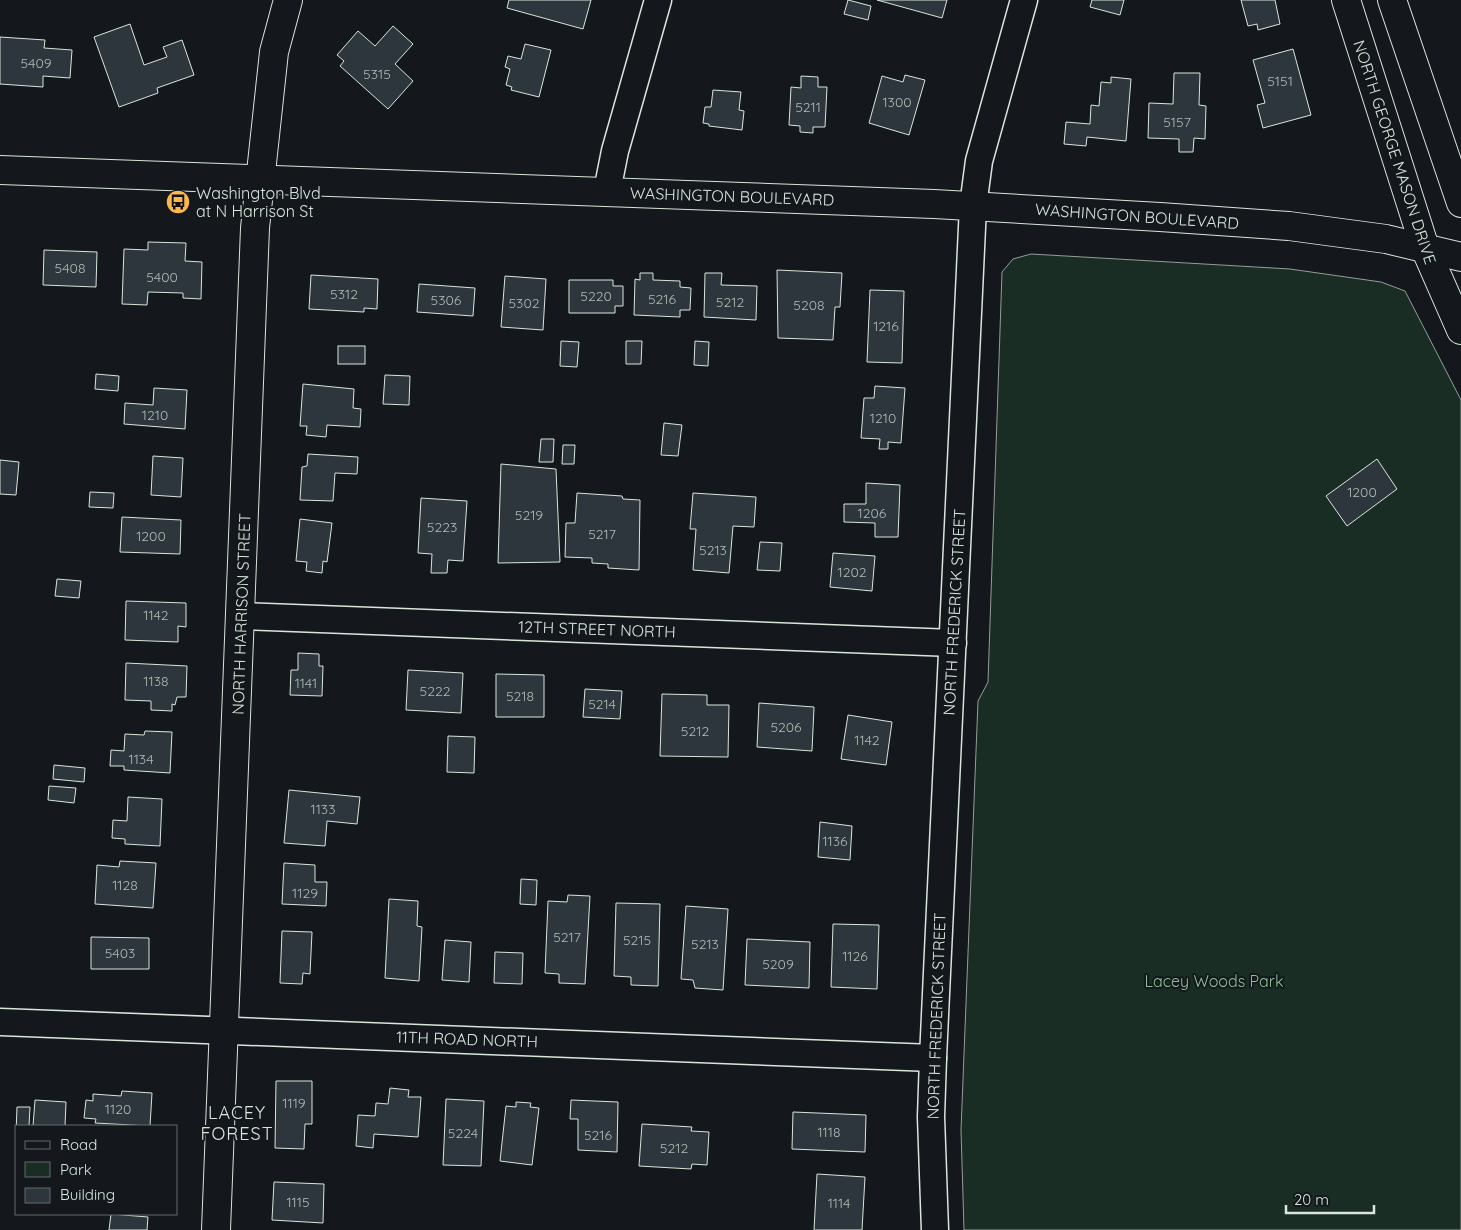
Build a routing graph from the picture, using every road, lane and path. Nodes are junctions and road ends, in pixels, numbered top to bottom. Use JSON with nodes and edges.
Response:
{"nodes":[{"id":1,"x":288,"y":0,"type":"edge"},
{"id":2,"x":658,"y":0,"type":"edge"},
{"id":3,"x":1024,"y":0,"type":"edge"},
{"id":4,"x":1346,"y":0,"type":"edge"},
{"id":5,"x":1392,"y":0,"type":"edge"},
{"id":6,"x":0,"y":170,"type":"edge"},
{"id":7,"x":258,"y":179,"type":"junction"},
{"id":8,"x":607,"y":192,"type":"junction"},
{"id":9,"x":1461,"y":202,"type":"edge"},
{"id":10,"x":974,"y":206,"type":"junction"},
{"id":11,"x":1425,"y":248,"type":"junction"},
{"id":12,"x":1461,"y":257,"type":"edge"},
{"id":13,"x":1461,"y":330,"type":"edge"},
{"id":14,"x":241,"y":616,"type":"junction"},
{"id":15,"x":953,"y":643,"type":"junction"},
{"id":16,"x":0,"y":1022,"type":"edge"},
{"id":17,"x":222,"y":1030,"type":"junction"},
{"id":18,"x":933,"y":1058,"type":"junction"},
{"id":19,"x":216,"y":1230,"type":"edge"},
{"id":20,"x":935,"y":1230,"type":"edge"}],
"edges":[{"from":1,"to":7,"type":"main road","name":"NORTH HARRISON STREET"},
{"from":2,"to":8,"type":"street"},
{"from":3,"to":10,"type":"street","name":"NORTH FREDERICK STREET"},
{"from":4,"to":11,"type":"main road","name":"NORTH GEORGE MASON DRIVE"},
{"from":5,"to":9,"type":"main road"},
{"from":6,"to":7,"type":"main road","name":"WASHINGTON BOULEVARD"},
{"from":7,"to":8,"type":"main road","name":"WASHINGTON BOULEVARD"},
{"from":7,"to":14,"type":"main road","name":"NORTH HARRISON STREET"},
{"from":8,"to":10,"type":"main road","name":"WASHINGTON BOULEVARD"},
{"from":10,"to":11,"type":"main road","name":"WASHINGTON BOULEVARD"},
{"from":10,"to":15,"type":"street","name":"NORTH FREDERICK STREET"},
{"from":11,"to":12,"type":"main road","name":"WASHINGTON BOULEVARD"},
{"from":11,"to":13,"type":"main road","name":"NORTH GEORGE MASON DRIVE"},
{"from":14,"to":15,"type":"street","name":"12TH STREET NORTH"},
{"from":14,"to":17,"type":"main road","name":"NORTH HARRISON STREET"},
{"from":15,"to":18,"type":"street","name":"NORTH FREDERICK STREET"},
{"from":16,"to":17,"type":"street","name":"11TH ROAD NORTH"},
{"from":17,"to":18,"type":"street","name":"11TH ROAD NORTH"},
{"from":17,"to":19,"type":"main road","name":"NORTH HARRISON STREET"},
{"from":18,"to":20,"type":"street","name":"NORTH FREDERICK STREET"}]}
